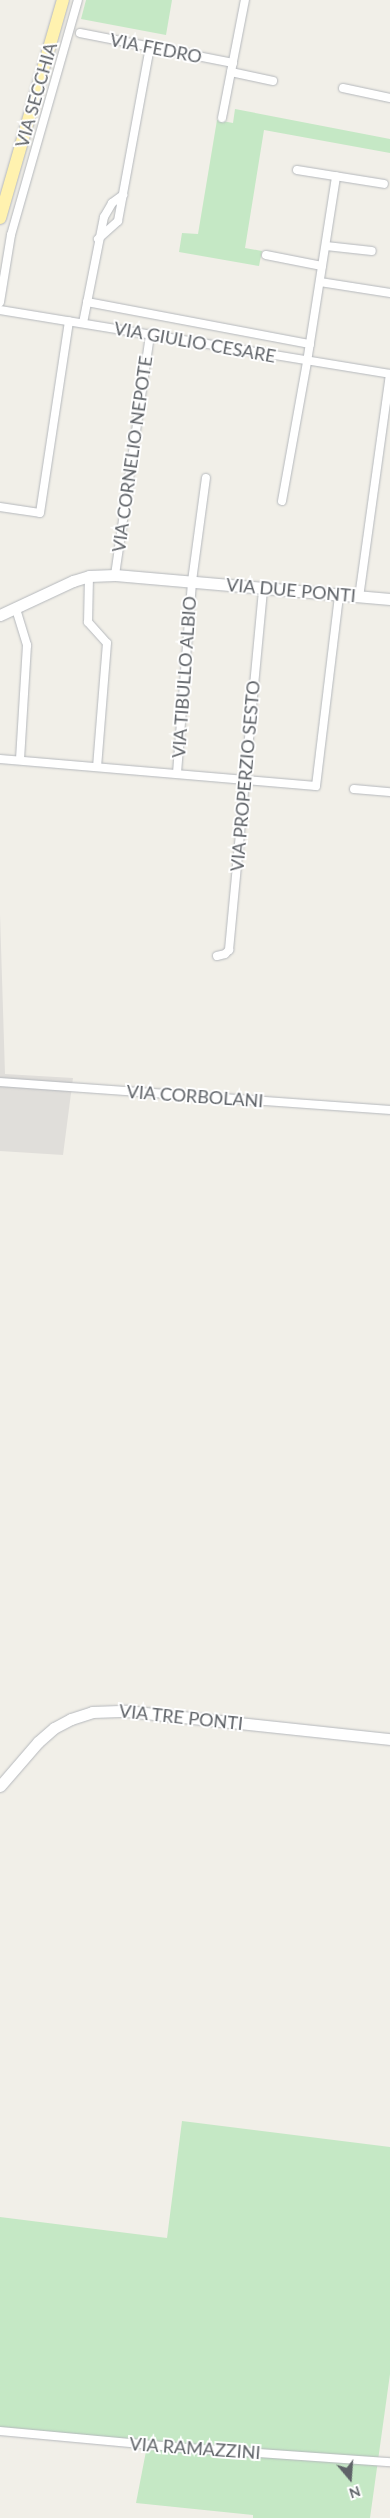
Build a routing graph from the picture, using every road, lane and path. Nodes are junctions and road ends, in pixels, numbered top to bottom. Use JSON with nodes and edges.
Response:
{"nodes":[{"id":1,"x":64,"y":0,"type":"edge"},
{"id":2,"x":78,"y":0,"type":"edge"},
{"id":3,"x":245,"y":0,"type":"edge"},
{"id":4,"x":80,"y":33,"type":"dead end"},
{"id":5,"x":150,"y":46,"type":"junction"},
{"id":6,"x":232,"y":63,"type":"junction"},
{"id":7,"x":231,"y":72,"type":"junction"},
{"id":8,"x":273,"y":81,"type":"dead end"},
{"id":9,"x":343,"y":88,"type":"dead end"},
{"id":10,"x":390,"y":96,"type":"edge"},
{"id":11,"x":222,"y":118,"type":"dead end"},
{"id":12,"x":297,"y":170,"type":"dead end"},
{"id":13,"x":336,"y":176,"type":"junction"},
{"id":14,"x":384,"y":184,"type":"dead end"},
{"id":15,"x":123,"y":195,"type":"junction"},
{"id":16,"x":0,"y":218,"type":"edge"},
{"id":17,"x":98,"y":239,"type":"junction"},
{"id":18,"x":326,"y":246,"type":"junction"},
{"id":19,"x":372,"y":251,"type":"dead end"},
{"id":20,"x":266,"y":255,"type":"dead end"},
{"id":21,"x":322,"y":266,"type":"junction"},
{"id":22,"x":320,"y":282,"type":"junction"},
{"id":23,"x":390,"y":293,"type":"edge"},
{"id":24,"x":0,"y":302,"type":"edge"},
{"id":25,"x":87,"y":302,"type":"junction"},
{"id":26,"x":0,"y":310,"type":"edge"},
{"id":27,"x":69,"y":321,"type":"junction"},
{"id":28,"x":83,"y":323,"type":"junction"},
{"id":29,"x":150,"y":334,"type":"junction"},
{"id":30,"x":310,"y":344,"type":"junction"},
{"id":31,"x":307,"y":362,"type":"junction"},
{"id":32,"x":390,"y":374,"type":"edge"},
{"id":33,"x":206,"y":478,"type":"dead end"},
{"id":34,"x":282,"y":501,"type":"dead end"},
{"id":35,"x":0,"y":507,"type":"edge"},
{"id":36,"x":115,"y":575,"type":"junction"},
{"id":37,"x":89,"y":576,"type":"junction"},
{"id":38,"x":192,"y":581,"type":"junction"},
{"id":39,"x":263,"y":588,"type":"junction"},
{"id":40,"x":339,"y":595,"type":"junction"},
{"id":41,"x":359,"y":596,"type":"junction"},
{"id":42,"x":390,"y":599,"type":"edge"},
{"id":43,"x":16,"y":609,"type":"junction"},
{"id":44,"x":1,"y":614,"type":"edge"},
{"id":45,"x":0,"y":759,"type":"edge"},
{"id":46,"x":20,"y":760,"type":"junction"},
{"id":47,"x":97,"y":766,"type":"junction"},
{"id":48,"x":177,"y":773,"type":"junction"},
{"id":49,"x":244,"y":780,"type":"junction"},
{"id":50,"x":354,"y":789,"type":"dead end"},
{"id":51,"x":390,"y":792,"type":"edge"},
{"id":52,"x":217,"y":956,"type":"dead end"},
{"id":53,"x":0,"y":1082,"type":"edge"},
{"id":54,"x":390,"y":1110,"type":"edge"},
{"id":55,"x":390,"y":1739,"type":"edge"},
{"id":56,"x":0,"y":1786,"type":"edge"},
{"id":57,"x":0,"y":2431,"type":"edge"},
{"id":58,"x":390,"y":2462,"type":"edge"}],
"edges":[{"from":1,"to":16,"type":"main road","name":"VIA SECCHIA"},
{"from":2,"to":24,"type":"street"},
{"from":3,"to":6,"type":"street"},
{"from":4,"to":5,"type":"street","name":"VIA FEDRO"},
{"from":5,"to":6,"type":"street","name":"VIA FEDRO"},
{"from":5,"to":15,"type":"street"},
{"from":6,"to":7,"type":"street"},
{"from":7,"to":8,"type":"street"},
{"from":7,"to":11,"type":"street"},
{"from":9,"to":10,"type":"street"},
{"from":12,"to":13,"type":"street"},
{"from":13,"to":14,"type":"street"},
{"from":13,"to":18,"type":"street"},
{"from":15,"to":17,"type":"street"},
{"from":15,"to":17,"type":"street"},
{"from":17,"to":25,"type":"street"},
{"from":18,"to":19,"type":"street"},
{"from":18,"to":21,"type":"street"},
{"from":20,"to":21,"type":"street"},
{"from":21,"to":22,"type":"street"},
{"from":22,"to":23,"type":"street"},
{"from":22,"to":30,"type":"street"},
{"from":25,"to":28,"type":"street"},
{"from":25,"to":30,"type":"street","name":"VIA GIULIO CESARE"},
{"from":26,"to":27,"type":"street","name":"VIA GIULIO CESARE"},
{"from":27,"to":28,"type":"street","name":"VIA GIULIO CESARE"},
{"from":27,"to":35,"type":"street"},
{"from":28,"to":29,"type":"street","name":"VIA GIULIO CESARE"},
{"from":29,"to":31,"type":"street","name":"VIA GIULIO CESARE"},
{"from":29,"to":36,"type":"street","name":"VIA CORNELIO NEPOTE"},
{"from":30,"to":31,"type":"street"},
{"from":31,"to":32,"type":"street","name":"VIA GIULIO CESARE"},
{"from":31,"to":34,"type":"street"},
{"from":32,"to":41,"type":"street"},
{"from":33,"to":38,"type":"street"},
{"from":36,"to":37,"type":"street","name":"VIA DUE PONTI"},
{"from":36,"to":38,"type":"street","name":"VIA DUE PONTI"},
{"from":37,"to":43,"type":"street","name":"VIA DUE PONTI"},
{"from":37,"to":47,"type":"street"},
{"from":38,"to":39,"type":"street","name":"VIA DUE PONTI"},
{"from":38,"to":48,"type":"street","name":"VIA TIBULLO ALBIO"},
{"from":39,"to":40,"type":"street","name":"VIA DUE PONTI"},
{"from":39,"to":49,"type":"street","name":"VIA PROPERZIO SESTO"},
{"from":40,"to":41,"type":"street","name":"VIA DUE PONTI"},
{"from":40,"to":49,"type":"street"},
{"from":41,"to":42,"type":"street","name":"VIA DUE PONTI"},
{"from":43,"to":44,"type":"street","name":"VIA DUE PONTI"},
{"from":43,"to":46,"type":"street"},
{"from":45,"to":46,"type":"street"},
{"from":46,"to":47,"type":"street"},
{"from":47,"to":48,"type":"street"},
{"from":48,"to":49,"type":"street"},
{"from":49,"to":52,"type":"street","name":"VIA PROPERZIO SESTO"},
{"from":50,"to":51,"type":"street"},
{"from":53,"to":54,"type":"street","name":"VIA CORBOLANI"},
{"from":55,"to":56,"type":"street","name":"VIA TRE PONTI"},
{"from":57,"to":58,"type":"street","name":"VIA RAMAZZINI"}]}
